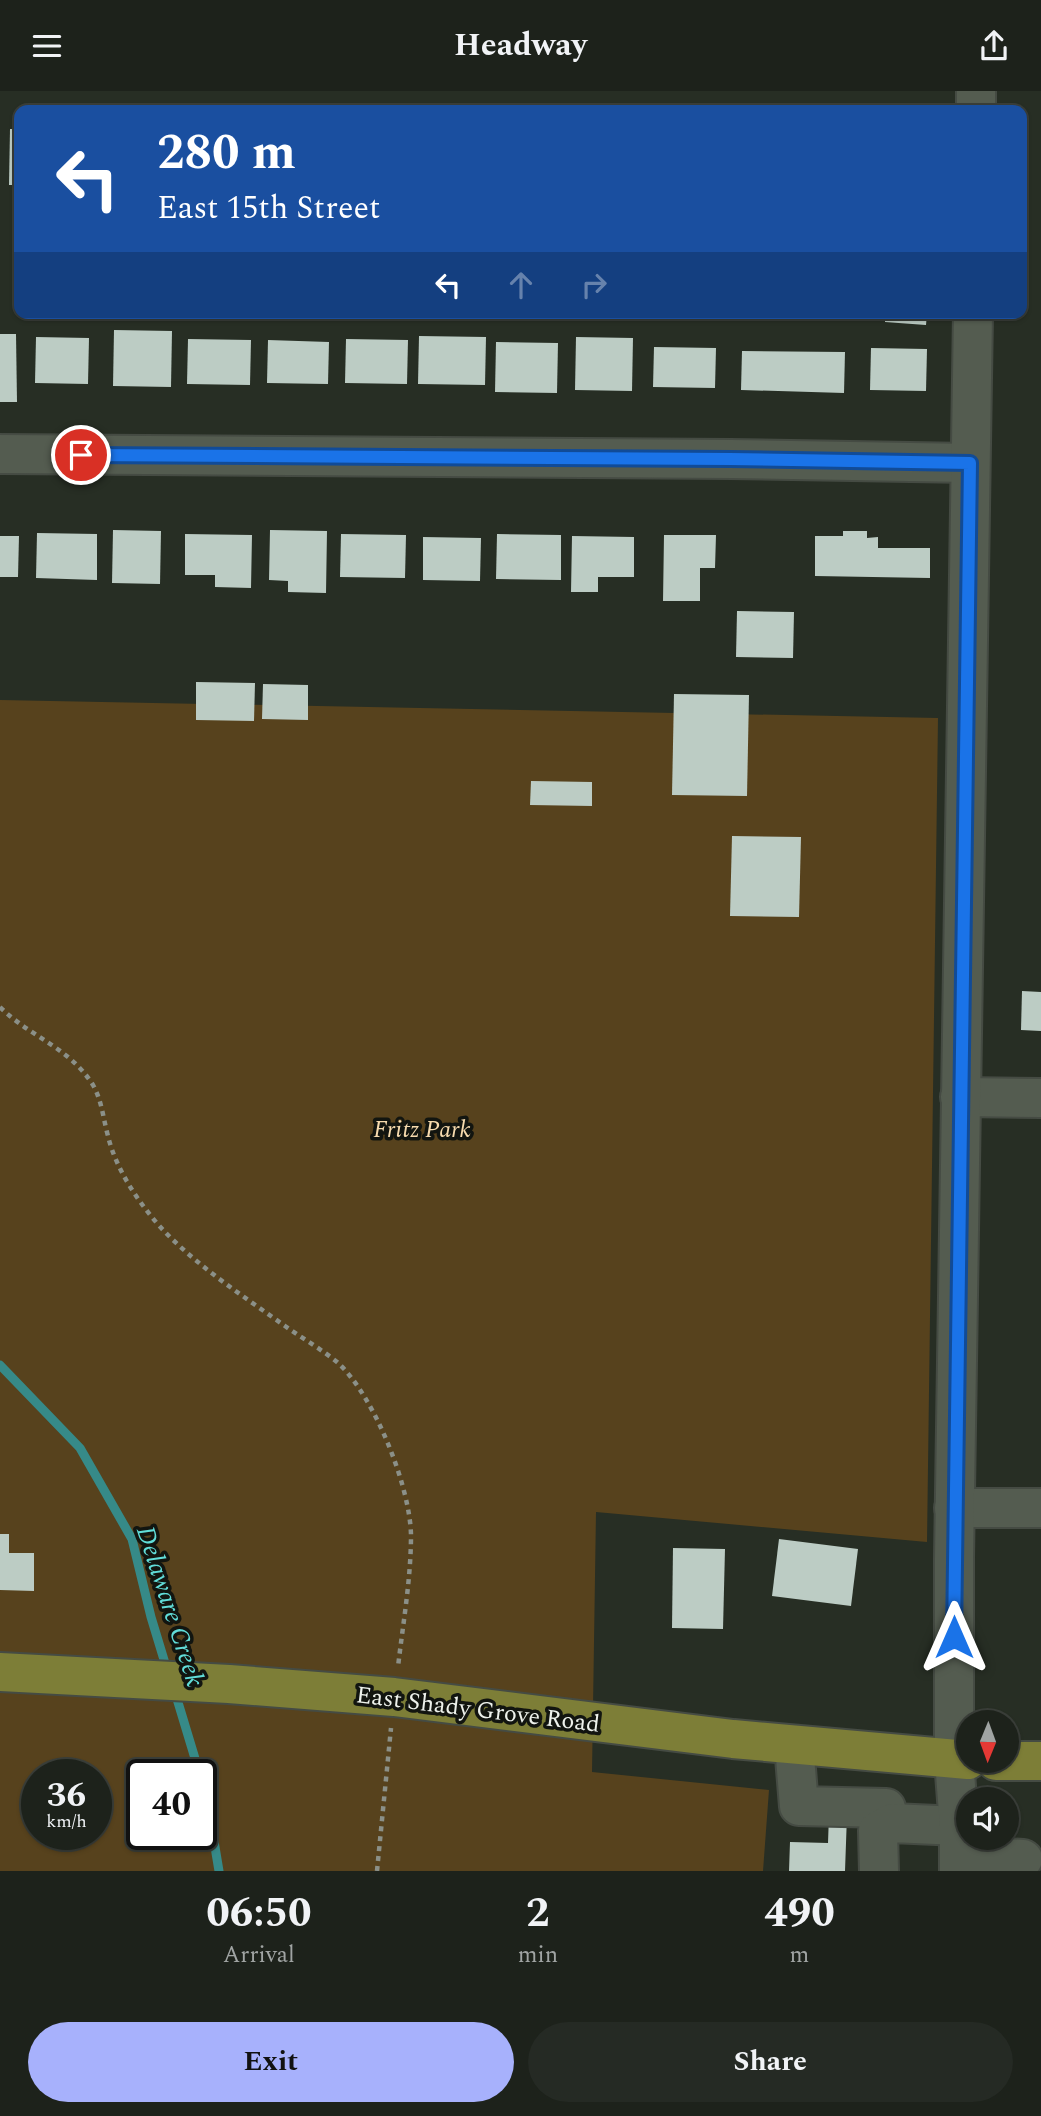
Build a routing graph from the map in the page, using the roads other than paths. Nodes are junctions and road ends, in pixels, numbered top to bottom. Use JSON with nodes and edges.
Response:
{"nodes":[{"id":1,"x":973,"y":319,"type":"edge"},
{"id":2,"x":0,"y":454,"type":"edge"},
{"id":3,"x":970,"y":463,"type":"junction"},
{"id":4,"x":960,"y":1097,"type":"junction"},
{"id":5,"x":1041,"y":1098,"type":"edge"},
{"id":6,"x":954,"y":1508,"type":"junction"},
{"id":7,"x":1041,"y":1508,"type":"edge"},
{"id":8,"x":0,"y":1672,"type":"edge"},
{"id":9,"x":960,"y":1710,"type":"edge"},
{"id":10,"x":794,"y":1745,"type":"junction"},
{"id":11,"x":886,"y":1754,"type":"junction"},
{"id":12,"x":956,"y":1760,"type":"edge"},
{"id":13,"x":1019,"y":1761,"type":"edge"},
{"id":14,"x":1041,"y":1761,"type":"edge"},
{"id":15,"x":961,"y":1773,"type":"edge"},
{"id":16,"x":889,"y":1815,"type":"junction"},
{"id":17,"x":959,"y":1851,"type":"edge"},
{"id":18,"x":1028,"y":1860,"type":"edge"},
{"id":19,"x":878,"y":1871,"type":"edge"}],
"edges":[{"from":1,"to":3,"type":"street"},
{"from":2,"to":3,"type":"street"},
{"from":3,"to":4,"type":"street"},
{"from":4,"to":5,"type":"street"},
{"from":4,"to":6,"type":"street"},
{"from":6,"to":7,"type":"street"},
{"from":6,"to":9,"type":"street"},
{"from":8,"to":10,"type":"main road","name":"East Shady Grove Road"},
{"from":10,"to":11,"type":"main road","name":"East Shady Grove Road"},
{"from":10,"to":16,"type":"street"},
{"from":11,"to":12,"type":"main road","name":"East Shady Grove Road"},
{"from":11,"to":16,"type":"street"},
{"from":13,"to":14,"type":"main road"},
{"from":15,"to":17,"type":"street"},
{"from":16,"to":17,"type":"street"},
{"from":16,"to":19,"type":"street"},
{"from":17,"to":18,"type":"street"}]}
